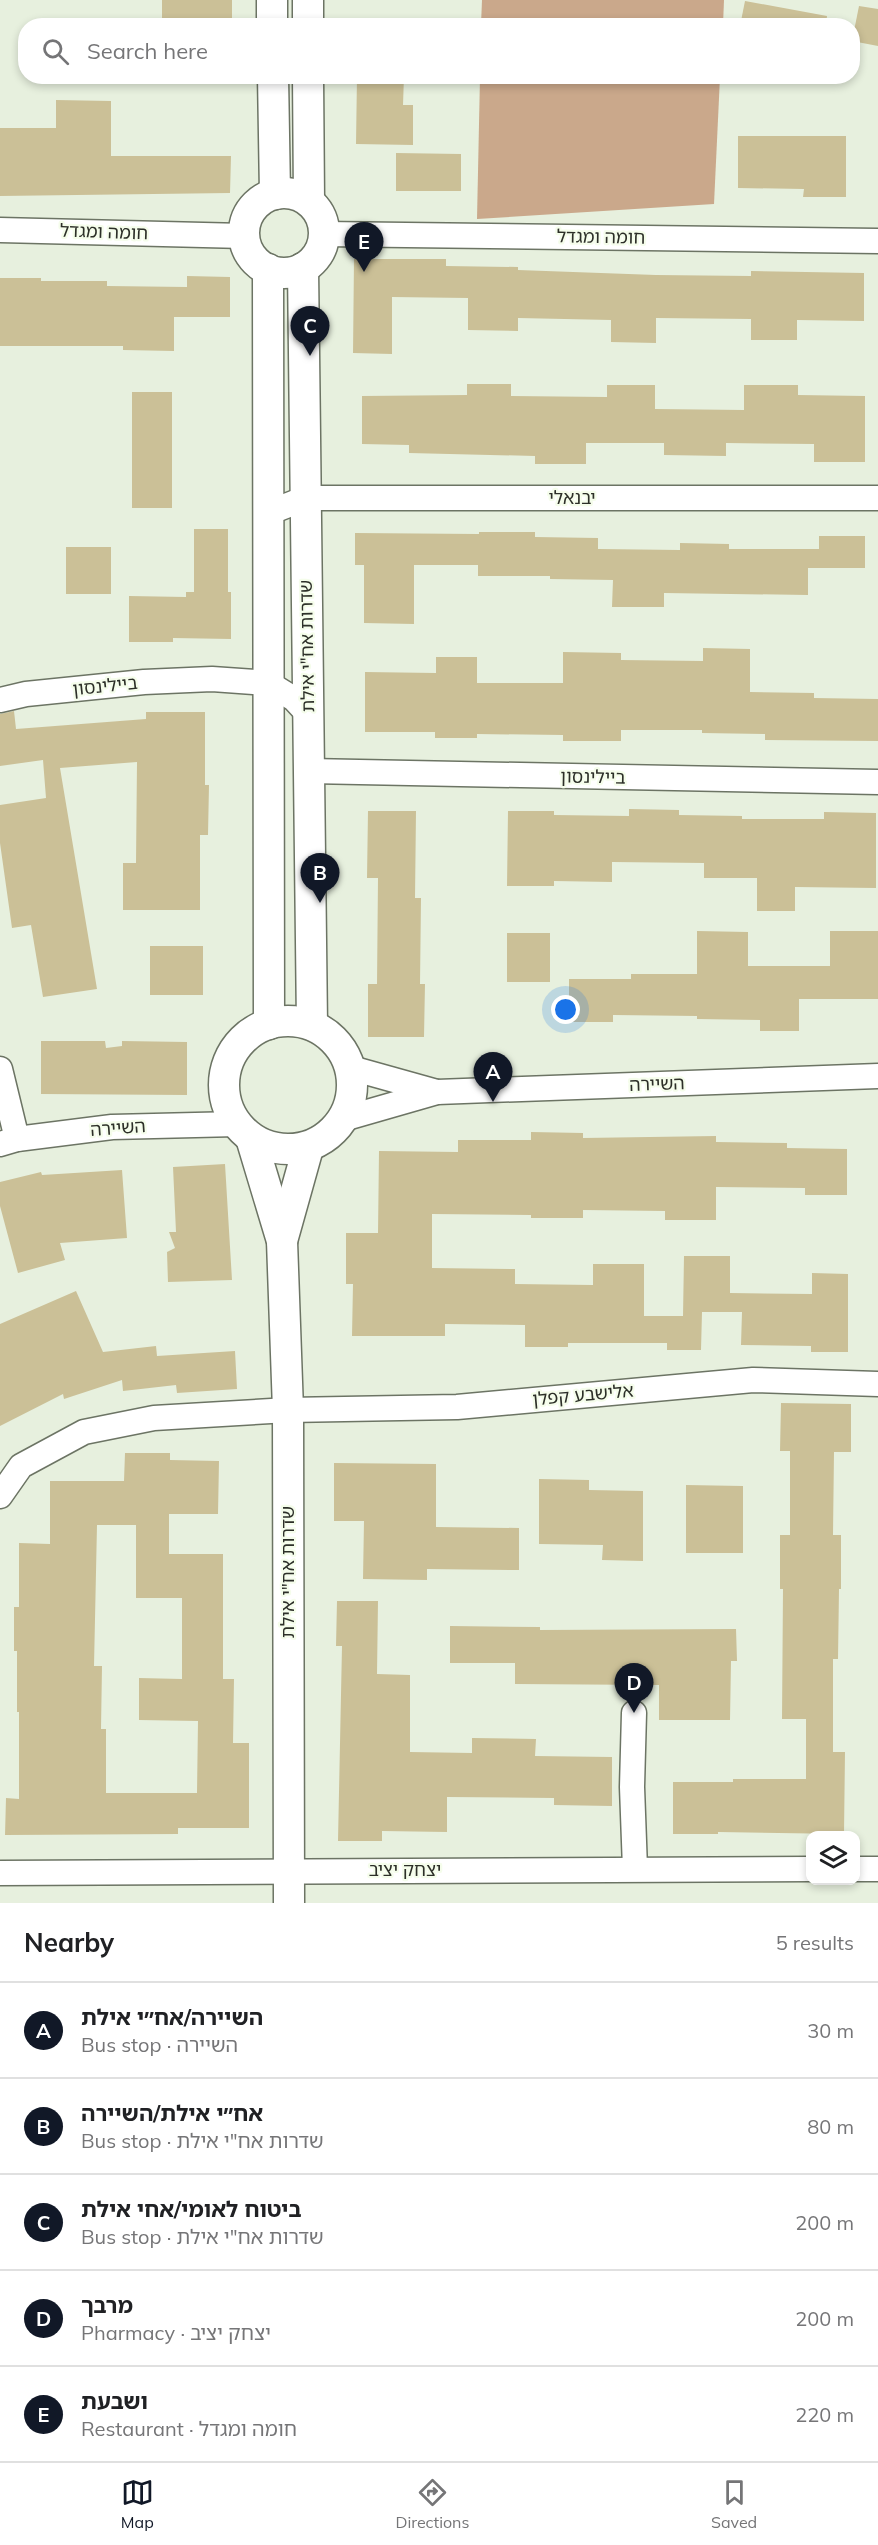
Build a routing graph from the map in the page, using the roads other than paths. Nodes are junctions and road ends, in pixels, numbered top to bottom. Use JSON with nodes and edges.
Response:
{"nodes":[{"id":1,"x":272,"y":0,"type":"edge"},
{"id":2,"x":308,"y":0,"type":"edge"},
{"id":3,"x":272,"y":18,"type":"edge"},
{"id":4,"x":308,"y":18,"type":"edge"},
{"id":5,"x":273,"y":84,"type":"edge"},
{"id":6,"x":308,"y":84,"type":"edge"},
{"id":7,"x":275,"y":194,"type":"junction"},
{"id":8,"x":309,"y":201,"type":"junction"},
{"id":9,"x":0,"y":230,"type":"edge"},
{"id":10,"x":323,"y":234,"type":"junction"},
{"id":11,"x":244,"y":236,"type":"junction"},
{"id":12,"x":878,"y":241,"type":"edge"},
{"id":13,"x":303,"y":268,"type":"junction"},
{"id":14,"x":268,"y":269,"type":"junction"},
{"id":15,"x":306,"y":498,"type":"junction"},
{"id":16,"x":878,"y":498,"type":"edge"},
{"id":17,"x":268,"y":513,"type":"junction"},
{"id":18,"x":268,"y":683,"type":"junction"},
{"id":19,"x":0,"y":700,"type":"edge"},
{"id":20,"x":308,"y":714,"type":"junction"},
{"id":21,"x":309,"y":771,"type":"junction"},
{"id":22,"x":878,"y":782,"type":"edge"},
{"id":23,"x":269,"y":1024,"type":"junction"},
{"id":24,"x":312,"y":1025,"type":"junction"},
{"id":25,"x":351,"y":1068,"type":"junction"},
{"id":26,"x":0,"y":1069,"type":"edge"},
{"id":27,"x":878,"y":1076,"type":"edge"},
{"id":28,"x":437,"y":1092,"type":"junction"},
{"id":29,"x":343,"y":1119,"type":"junction"},
{"id":30,"x":244,"y":1131,"type":"junction"},
{"id":31,"x":8,"y":1142,"type":"edge"},
{"id":32,"x":308,"y":1148,"type":"junction"},
{"id":33,"x":282,"y":1242,"type":"junction"},
{"id":34,"x":878,"y":1384,"type":"edge"},
{"id":35,"x":288,"y":1410,"type":"junction"},
{"id":36,"x":0,"y":1496,"type":"edge"},
{"id":37,"x":634,"y":1713,"type":"dead end"},
{"id":38,"x":635,"y":1869,"type":"junction"},
{"id":39,"x":806,"y":1869,"type":"edge"},
{"id":40,"x":860,"y":1869,"type":"edge"},
{"id":41,"x":878,"y":1869,"type":"edge"},
{"id":42,"x":289,"y":1871,"type":"junction"},
{"id":43,"x":0,"y":1872,"type":"edge"},
{"id":44,"x":289,"y":1903,"type":"edge"}],
"edges":[{"from":1,"to":3,"type":"main road"},
{"from":2,"to":4,"type":"main road"},
{"from":5,"to":7,"type":"main road"},
{"from":6,"to":8,"type":"main road"},
{"from":7,"to":8,"type":"main road"},
{"from":7,"to":11,"type":"main road"},
{"from":8,"to":10,"type":"main road"},
{"from":9,"to":11,"type":"street","name":"חומה ומגדל"},
{"from":10,"to":12,"type":"street","name":"חומה ומגדל"},
{"from":10,"to":13,"type":"main road"},
{"from":11,"to":14,"type":"main road"},
{"from":13,"to":14,"type":"main road"},
{"from":13,"to":15,"type":"main road","name":"שדרות אח\"י אילת"},
{"from":14,"to":17,"type":"main road","name":"שדרות אח\"י אילת"},
{"from":15,"to":16,"type":"street","name":"יבנאלי"},
{"from":15,"to":17,"type":"street","name":"יבנאלי"},
{"from":15,"to":20,"type":"main road","name":"שדרות אח\"י אילת"},
{"from":17,"to":18,"type":"main road","name":"שדרות אח\"י אילת"},
{"from":18,"to":19,"type":"street","name":"ביילינסון"},
{"from":18,"to":20,"type":"street","name":"ביילינסון"},
{"from":18,"to":23,"type":"main road","name":"שדרות אח\"י אילת"},
{"from":20,"to":21,"type":"main road","name":"שדרות אח\"י אילת"},
{"from":21,"to":22,"type":"street","name":"ביילינסון"},
{"from":21,"to":24,"type":"main road","name":"שדרות אח\"י אילת"},
{"from":23,"to":24,"type":"main road"},
{"from":23,"to":30,"type":"main road"},
{"from":24,"to":25,"type":"main road"},
{"from":25,"to":28,"type":"street","name":"השיירה"},
{"from":25,"to":29,"type":"main road"},
{"from":26,"to":31,"type":"street"},
{"from":27,"to":28,"type":"street","name":"השיירה"},
{"from":28,"to":29,"type":"street","name":"השיירה"},
{"from":29,"to":32,"type":"main road"},
{"from":30,"to":31,"type":"street","name":"השיירה"},
{"from":30,"to":32,"type":"main road"},
{"from":30,"to":33,"type":"main road","name":"שדרות אח\"י אילת"},
{"from":32,"to":33,"type":"main road","name":"שדרות אח\"י אילת"},
{"from":33,"to":35,"type":"main road","name":"שדרות אח\"י אילת"},
{"from":34,"to":35,"type":"street","name":"אלישבע קפלן"},
{"from":35,"to":36,"type":"street","name":"אלישבע קפלן"},
{"from":35,"to":42,"type":"main road","name":"שדרות אח\"י אילת"},
{"from":37,"to":38,"type":"street"},
{"from":38,"to":39,"type":"street","name":"יצחק יציב"},
{"from":38,"to":42,"type":"street","name":"יצחק יציב"},
{"from":40,"to":41,"type":"street"},
{"from":42,"to":43,"type":"street","name":"יצחק יציב"},
{"from":42,"to":44,"type":"main road","name":"שדרות אח\"י אילת"}]}
